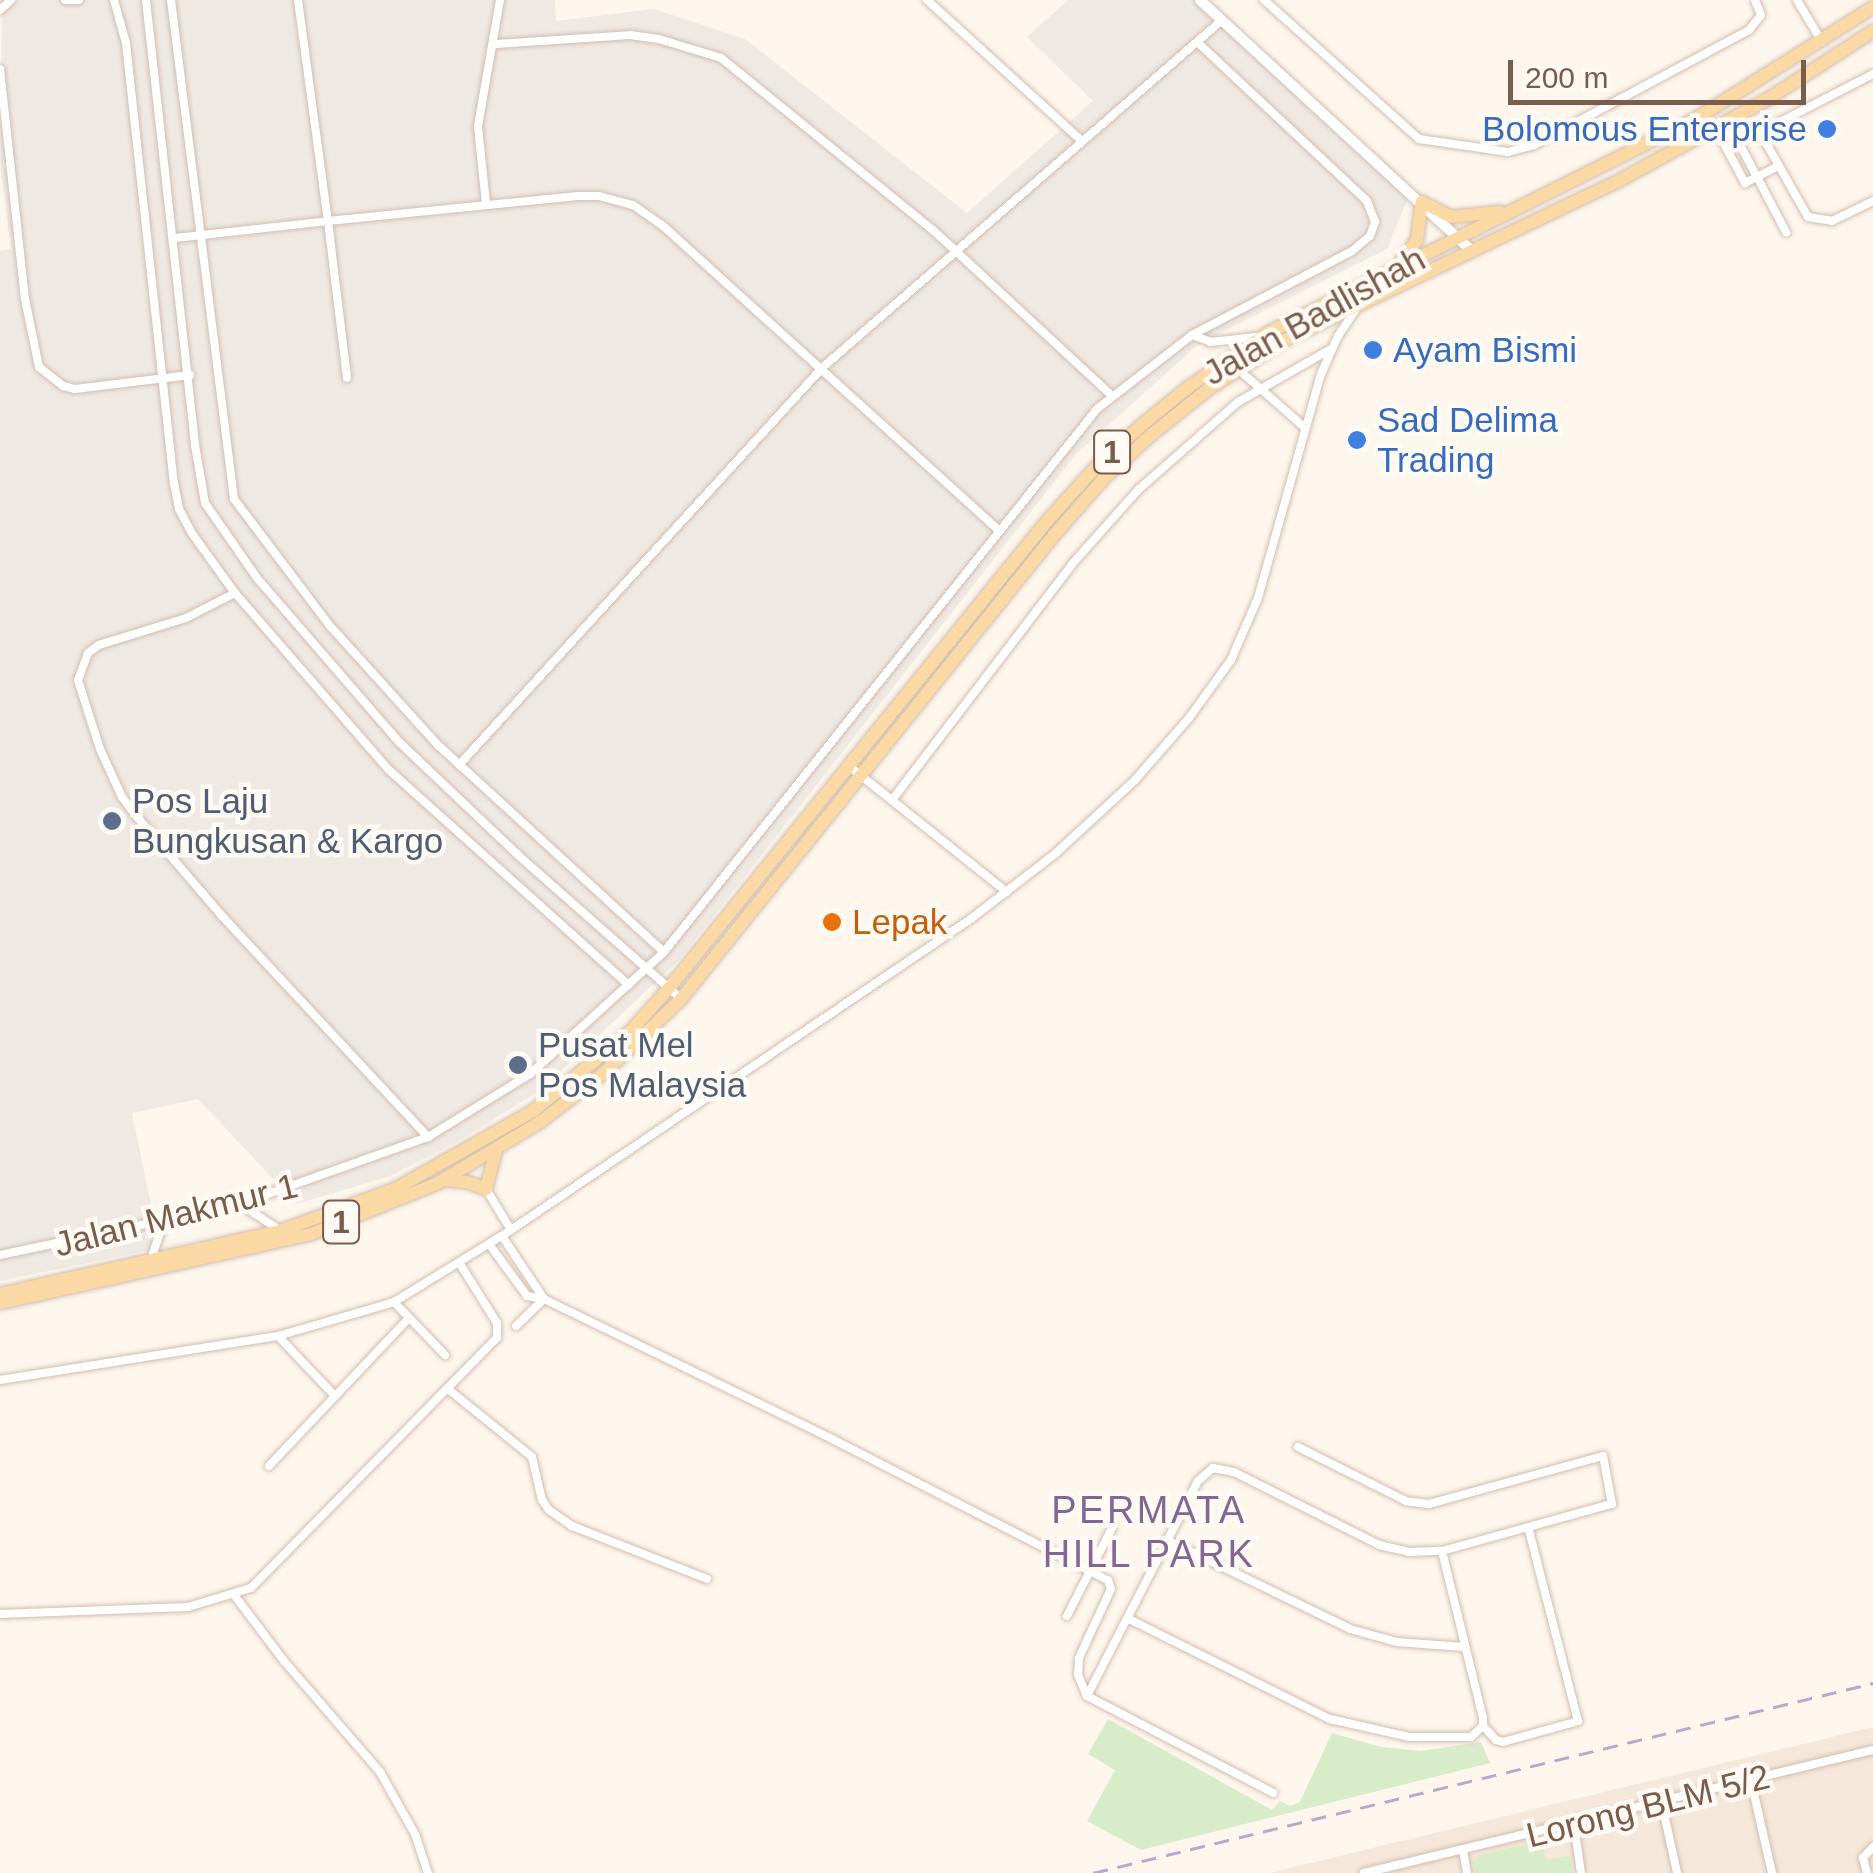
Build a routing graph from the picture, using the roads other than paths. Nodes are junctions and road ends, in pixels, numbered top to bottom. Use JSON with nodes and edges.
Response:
{"nodes":[{"id":1,"x":11,"y":0,"type":"edge"},
{"id":2,"x":66,"y":0,"type":"edge"},
{"id":3,"x":78,"y":0,"type":"edge"},
{"id":4,"x":114,"y":0,"type":"edge"},
{"id":5,"x":146,"y":0,"type":"edge"},
{"id":6,"x":172,"y":0,"type":"edge"},
{"id":7,"x":298,"y":0,"type":"edge"},
{"id":8,"x":500,"y":0,"type":"edge"},
{"id":9,"x":927,"y":0,"type":"edge"},
{"id":10,"x":1200,"y":0,"type":"edge"},
{"id":11,"x":1264,"y":0,"type":"edge"},
{"id":12,"x":1754,"y":0,"type":"edge"},
{"id":13,"x":1798,"y":0,"type":"edge"},
{"id":14,"x":1873,"y":6,"type":"edge"},
{"id":15,"x":0,"y":10,"type":"edge"},
{"id":16,"x":1222,"y":20,"type":"junction"},
{"id":17,"x":1873,"y":31,"type":"edge"},
{"id":18,"x":1822,"y":42,"type":"junction"},
{"id":19,"x":1198,"y":43,"type":"junction"},
{"id":20,"x":496,"y":44,"type":"junction"},
{"id":21,"x":0,"y":69,"type":"edge"},
{"id":22,"x":1873,"y":74,"type":"edge"},
{"id":23,"x":1721,"y":123,"type":"junction"},
{"id":24,"x":1081,"y":140,"type":"junction"},
{"id":25,"x":1777,"y":166,"type":"junction"},
{"id":26,"x":1757,"y":177,"type":"junction"},
{"id":27,"x":1873,"y":201,"type":"edge"},
{"id":28,"x":1422,"y":202,"type":"junction"},
{"id":29,"x":486,"y":204,"type":"junction"},
{"id":30,"x":1520,"y":208,"type":"junction"},
{"id":31,"x":328,"y":221,"type":"junction"},
{"id":32,"x":1786,"y":232,"type":"dead end"},
{"id":33,"x":198,"y":236,"type":"junction"},
{"id":34,"x":1458,"y":237,"type":"junction"},
{"id":35,"x":175,"y":238,"type":"junction"},
{"id":36,"x":1471,"y":250,"type":"junction"},
{"id":37,"x":955,"y":251,"type":"junction"},
{"id":38,"x":1395,"y":268,"type":"junction"},
{"id":39,"x":1364,"y":300,"type":"junction"},
{"id":40,"x":1268,"y":334,"type":"junction"},
{"id":41,"x":1192,"y":336,"type":"junction"},
{"id":42,"x":1331,"y":349,"type":"junction"},
{"id":43,"x":822,"y":368,"type":"junction"},
{"id":44,"x":1238,"y":369,"type":"junction"},
{"id":45,"x":190,"y":374,"type":"junction"},
{"id":46,"x":165,"y":377,"type":"junction"},
{"id":47,"x":347,"y":378,"type":"dead end"},
{"id":48,"x":1264,"y":387,"type":"junction"},
{"id":49,"x":1111,"y":395,"type":"junction"},
{"id":50,"x":1304,"y":426,"type":"junction"},
{"id":51,"x":997,"y":529,"type":"junction"},
{"id":52,"x":234,"y":593,"type":"junction"},
{"id":53,"x":459,"y":765,"type":"junction"},
{"id":54,"x":849,"y":766,"type":"junction"},
{"id":55,"x":862,"y":776,"type":"junction"},
{"id":56,"x":892,"y":800,"type":"junction"},
{"id":57,"x":1006,"y":892,"type":"junction"},
{"id":58,"x":664,"y":952,"type":"junction"},
{"id":59,"x":648,"y":968,"type":"junction"},
{"id":60,"x":630,"y":986,"type":"junction"},
{"id":61,"x":669,"y":988,"type":"junction"},
{"id":62,"x":681,"y":1000,"type":"junction"},
{"id":63,"x":428,"y":1137,"type":"junction"},
{"id":64,"x":496,"y":1150,"type":"junction"},
{"id":65,"x":442,"y":1180,"type":"junction"},
{"id":66,"x":486,"y":1189,"type":"junction"},
{"id":67,"x":240,"y":1204,"type":"junction"},
{"id":68,"x":164,"y":1222,"type":"junction"},
{"id":69,"x":511,"y":1230,"type":"junction"},
{"id":70,"x":280,"y":1231,"type":"junction"},
{"id":71,"x":502,"y":1236,"type":"junction"},
{"id":72,"x":489,"y":1244,"type":"junction"},
{"id":73,"x":0,"y":1256,"type":"edge"},
{"id":74,"x":151,"y":1259,"type":"junction"},
{"id":75,"x":460,"y":1264,"type":"junction"},
{"id":76,"x":0,"y":1294,"type":"edge"},
{"id":77,"x":544,"y":1298,"type":"junction"},
{"id":78,"x":394,"y":1302,"type":"junction"},
{"id":79,"x":0,"y":1304,"type":"edge"},
{"id":80,"x":407,"y":1320,"type":"junction"},
{"id":81,"x":516,"y":1326,"type":"dead end"},
{"id":82,"x":278,"y":1336,"type":"junction"},
{"id":83,"x":445,"y":1356,"type":"dead end"},
{"id":84,"x":0,"y":1380,"type":"edge"},
{"id":85,"x":448,"y":1389,"type":"junction"},
{"id":86,"x":335,"y":1396,"type":"junction"},
{"id":87,"x":1298,"y":1446,"type":"dead end"},
{"id":88,"x":270,"y":1466,"type":"dead end"},
{"id":89,"x":1112,"y":1528,"type":"dead end"},
{"id":90,"x":1529,"y":1530,"type":"junction"},
{"id":91,"x":1168,"y":1540,"type":"junction"},
{"id":92,"x":1442,"y":1551,"type":"junction"},
{"id":93,"x":1091,"y":1570,"type":"junction"},
{"id":94,"x":707,"y":1579,"type":"dead end"},
{"id":95,"x":235,"y":1596,"type":"junction"},
{"id":96,"x":0,"y":1614,"type":"edge"},
{"id":97,"x":1068,"y":1616,"type":"dead end"},
{"id":98,"x":1127,"y":1618,"type":"junction"},
{"id":99,"x":1464,"y":1647,"type":"junction"},
{"id":100,"x":1086,"y":1696,"type":"junction"},
{"id":101,"x":1483,"y":1726,"type":"junction"},
{"id":102,"x":1873,"y":1750,"type":"edge"},
{"id":103,"x":1750,"y":1781,"type":"junction"},
{"id":104,"x":1274,"y":1793,"type":"dead end"},
{"id":105,"x":1662,"y":1804,"type":"junction"},
{"id":106,"x":1574,"y":1825,"type":"junction"},
{"id":107,"x":1873,"y":1847,"type":"edge"},
{"id":108,"x":1463,"y":1850,"type":"junction"},
{"id":109,"x":1370,"y":1872,"type":"edge"},
{"id":110,"x":428,"y":1873,"type":"edge"},
{"id":111,"x":1467,"y":1873,"type":"edge"},
{"id":112,"x":1581,"y":1873,"type":"edge"},
{"id":113,"x":1677,"y":1873,"type":"edge"},
{"id":114,"x":1772,"y":1873,"type":"edge"},
{"id":115,"x":1866,"y":1873,"type":"edge"}],
"edges":[{"from":1,"to":15,"type":"street"},
{"from":2,"to":3,"type":"street"},
{"from":4,"to":46,"type":"street"},
{"from":5,"to":35,"type":"street"},
{"from":6,"to":33,"type":"street"},
{"from":7,"to":31,"type":"street"},
{"from":8,"to":20,"type":"street"},
{"from":9,"to":24,"type":"street"},
{"from":10,"to":16,"type":"street"},
{"from":11,"to":12,"type":"street"},
{"from":13,"to":18,"type":"street"},
{"from":14,"to":18,"type":"main road","name":"Jalan Badlishah","number":"1"},
{"from":16,"to":19,"type":"street"},
{"from":16,"to":28,"type":"street"},
{"from":17,"to":23,"type":"main road","name":"Jalan Badlishah","number":"1"},
{"from":18,"to":30,"type":"main road","name":"Jalan Badlishah","number":"1"},
{"from":19,"to":24,"type":"street"},
{"from":19,"to":41,"type":"street","name":"Jalan Makmur 1"},
{"from":20,"to":29,"type":"street"},
{"from":20,"to":37,"type":"street"},
{"from":21,"to":46,"type":"street"},
{"from":22,"to":25,"type":"street"},
{"from":23,"to":26,"type":"street"},
{"from":23,"to":26,"type":"street"},
{"from":23,"to":36,"type":"main road","name":"Jalan Badlishah","number":"1"},
{"from":24,"to":37,"type":"street"},
{"from":25,"to":26,"type":"street"},
{"from":25,"to":27,"type":"street"},
{"from":26,"to":32,"type":"street"},
{"from":28,"to":30,"type":"main road"},
{"from":28,"to":34,"type":"street"},
{"from":28,"to":38,"type":"main road"},
{"from":29,"to":31,"type":"street"},
{"from":29,"to":43,"type":"street"},
{"from":30,"to":34,"type":"main road","name":"Jalan Badlishah","number":"1"},
{"from":31,"to":33,"type":"street"},
{"from":31,"to":47,"type":"street"},
{"from":33,"to":35,"type":"street"},
{"from":33,"to":53,"type":"street"},
{"from":34,"to":36,"type":"street"},
{"from":34,"to":38,"type":"main road","name":"Jalan Badlishah","number":"1"},
{"from":35,"to":45,"type":"street"},
{"from":36,"to":39,"type":"main road","name":"Jalan Badlishah","number":"1"},
{"from":37,"to":43,"type":"street"},
{"from":37,"to":49,"type":"street"},
{"from":38,"to":40,"type":"main road","name":"Jalan Badlishah","number":"1"},
{"from":39,"to":42,"type":"street"},
{"from":39,"to":44,"type":"main road","name":"Jalan Badlishah","number":"1"},
{"from":40,"to":41,"type":"street"},
{"from":40,"to":54,"type":"main road","name":"Jalan Badlishah","number":"1"},
{"from":41,"to":49,"type":"street","name":"Jalan Makmur 1"},
{"from":42,"to":48,"type":"street"},
{"from":42,"to":50,"type":"street"},
{"from":43,"to":51,"type":"street"},
{"from":43,"to":53,"type":"street"},
{"from":44,"to":48,"type":"street"},
{"from":44,"to":55,"type":"main road","name":"Jalan Badlishah","number":"1"},
{"from":45,"to":46,"type":"street"},
{"from":45,"to":59,"type":"street"},
{"from":46,"to":52,"type":"street"},
{"from":48,"to":50,"type":"street"},
{"from":48,"to":56,"type":"street"},
{"from":49,"to":51,"type":"street","name":"Jalan Makmur 1"},
{"from":50,"to":57,"type":"street"},
{"from":51,"to":58,"type":"street","name":"Jalan Makmur 1"},
{"from":52,"to":60,"type":"street"},
{"from":52,"to":63,"type":"street"},
{"from":53,"to":58,"type":"street"},
{"from":54,"to":55,"type":"street"},
{"from":54,"to":61,"type":"main road","name":"Jalan Badlishah","number":"1"},
{"from":55,"to":56,"type":"street"},
{"from":55,"to":62,"type":"main road","name":"Jalan Badlishah","number":"1"},
{"from":56,"to":57,"type":"street"},
{"from":57,"to":69,"type":"street"},
{"from":58,"to":59,"type":"street","name":"Jalan Makmur 1"},
{"from":59,"to":60,"type":"street","name":"Jalan Makmur 1"},
{"from":59,"to":61,"type":"street"},
{"from":60,"to":63,"type":"street","name":"Jalan Makmur 1"},
{"from":61,"to":62,"type":"street"},
{"from":61,"to":70,"type":"main road","number":"1"},
{"from":62,"to":64,"type":"main road","number":"1"},
{"from":63,"to":67,"type":"street","name":"Jalan Makmur 1"},
{"from":64,"to":65,"type":"main road","number":"1"},
{"from":64,"to":66,"type":"main road"},
{"from":65,"to":66,"type":"main road"},
{"from":65,"to":79,"type":"main road","number":"1"},
{"from":66,"to":69,"type":"street"},
{"from":67,"to":68,"type":"street","name":"Jalan Makmur 1"},
{"from":67,"to":70,"type":"street"},
{"from":68,"to":73,"type":"street","name":"Jalan Makmur 1"},
{"from":68,"to":74,"type":"street"},
{"from":69,"to":71,"type":"street"},
{"from":70,"to":74,"type":"main road","number":"1"},
{"from":71,"to":72,"type":"street"},
{"from":71,"to":77,"type":"street"},
{"from":72,"to":75,"type":"street"},
{"from":72,"to":77,"type":"street"},
{"from":74,"to":76,"type":"main road","number":"1"},
{"from":75,"to":78,"type":"street"},
{"from":75,"to":85,"type":"street"},
{"from":77,"to":81,"type":"street"},
{"from":77,"to":93,"type":"street"},
{"from":78,"to":80,"type":"street"},
{"from":78,"to":82,"type":"street"},
{"from":80,"to":83,"type":"street"},
{"from":80,"to":86,"type":"street"},
{"from":82,"to":84,"type":"street"},
{"from":82,"to":86,"type":"street"},
{"from":85,"to":94,"type":"street"},
{"from":85,"to":95,"type":"street"},
{"from":86,"to":88,"type":"street"},
{"from":87,"to":90,"type":"street"},
{"from":89,"to":93,"type":"street"},
{"from":90,"to":92,"type":"street"},
{"from":90,"to":101,"type":"street"},
{"from":91,"to":92,"type":"street"},
{"from":91,"to":98,"type":"street"},
{"from":91,"to":99,"type":"street"},
{"from":92,"to":99,"type":"street"},
{"from":93,"to":97,"type":"street"},
{"from":93,"to":100,"type":"street"},
{"from":95,"to":96,"type":"street"},
{"from":95,"to":110,"type":"street"},
{"from":98,"to":100,"type":"street"},
{"from":98,"to":101,"type":"street"},
{"from":99,"to":101,"type":"street"},
{"from":100,"to":104,"type":"street"},
{"from":102,"to":103,"type":"street","name":"Lorong BLM 5/2"},
{"from":103,"to":105,"type":"street","name":"Lorong BLM 5/2"},
{"from":103,"to":114,"type":"street"},
{"from":105,"to":106,"type":"street","name":"Lorong BLM 5/2"},
{"from":105,"to":113,"type":"street"},
{"from":106,"to":108,"type":"street","name":"Lorong BLM 5/2"},
{"from":106,"to":112,"type":"street"},
{"from":107,"to":115,"type":"street"},
{"from":108,"to":109,"type":"street","name":"Lorong BLM 5/2"},
{"from":108,"to":111,"type":"street"}]}
